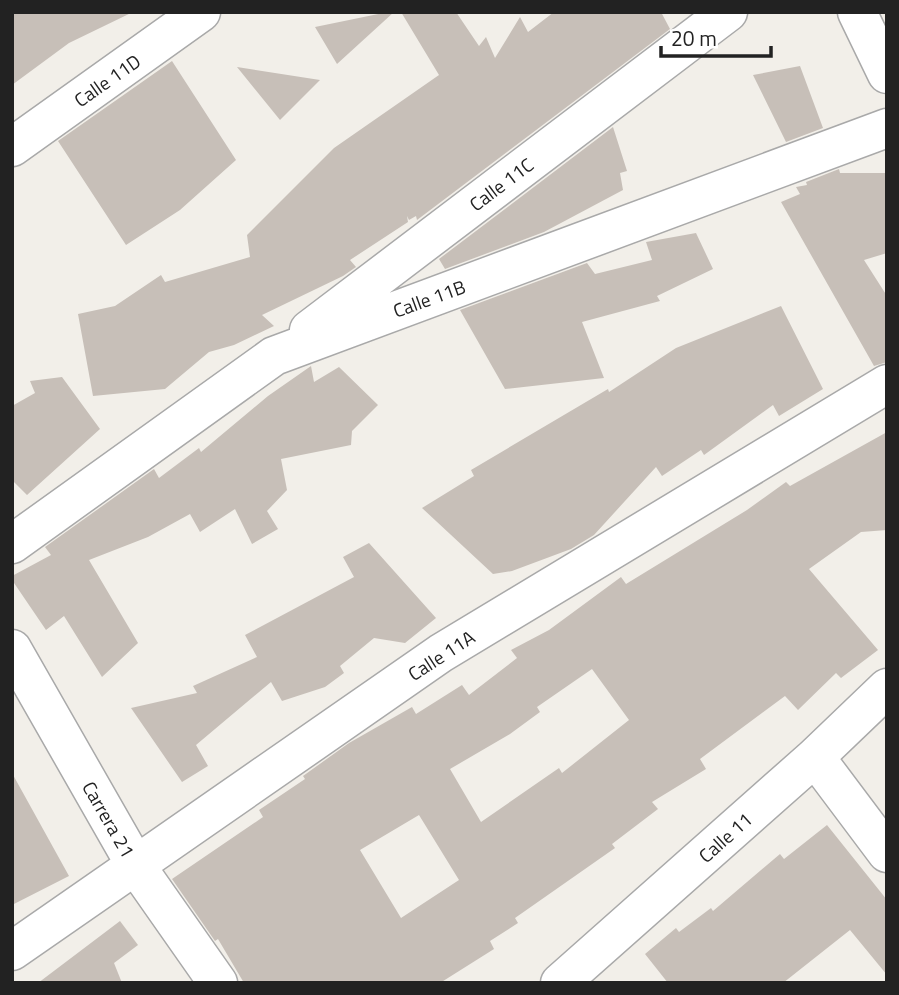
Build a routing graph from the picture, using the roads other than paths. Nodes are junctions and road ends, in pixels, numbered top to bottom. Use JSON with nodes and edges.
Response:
{"nodes":[{"id":1,"x":201,"y":12,"type":"edge"},
{"id":2,"x":728,"y":12,"type":"edge"},
{"id":3,"x":857,"y":12,"type":"edge"},
{"id":4,"x":887,"y":74,"type":"edge"},
{"id":5,"x":887,"y":128,"type":"edge"},
{"id":6,"x":12,"y":147,"type":"edge"},
{"id":7,"x":274,"y":356,"type":"junction"},
{"id":8,"x":887,"y":384,"type":"edge"},
{"id":9,"x":12,"y":544,"type":"edge"},
{"id":10,"x":12,"y":649,"type":"edge"},
{"id":11,"x":887,"y":688,"type":"edge"},
{"id":12,"x":815,"y":757,"type":"junction"},
{"id":13,"x":887,"y":853,"type":"edge"},
{"id":14,"x":136,"y":866,"type":"junction"},
{"id":15,"x":12,"y":951,"type":"edge"},
{"id":16,"x":218,"y":983,"type":"edge"},
{"id":17,"x":561,"y":983,"type":"edge"}],
"edges":[{"from":1,"to":6,"type":"street","name":"Calle 11D"},
{"from":2,"to":7,"type":"street","name":"Calle 11C"},
{"from":3,"to":4,"type":"street"},
{"from":5,"to":7,"type":"street","name":"Calle 11B"},
{"from":7,"to":9,"type":"street","name":"Calle 11B"},
{"from":8,"to":14,"type":"street","name":"Calle 11A"},
{"from":10,"to":14,"type":"street","name":"Carrera 21"},
{"from":11,"to":12,"type":"street","name":"Calle 11"},
{"from":12,"to":13,"type":"street"},
{"from":12,"to":17,"type":"street","name":"Calle 11"},
{"from":14,"to":15,"type":"street","name":"Calle 11A"},
{"from":14,"to":16,"type":"street","name":"Carrera 21"}]}
